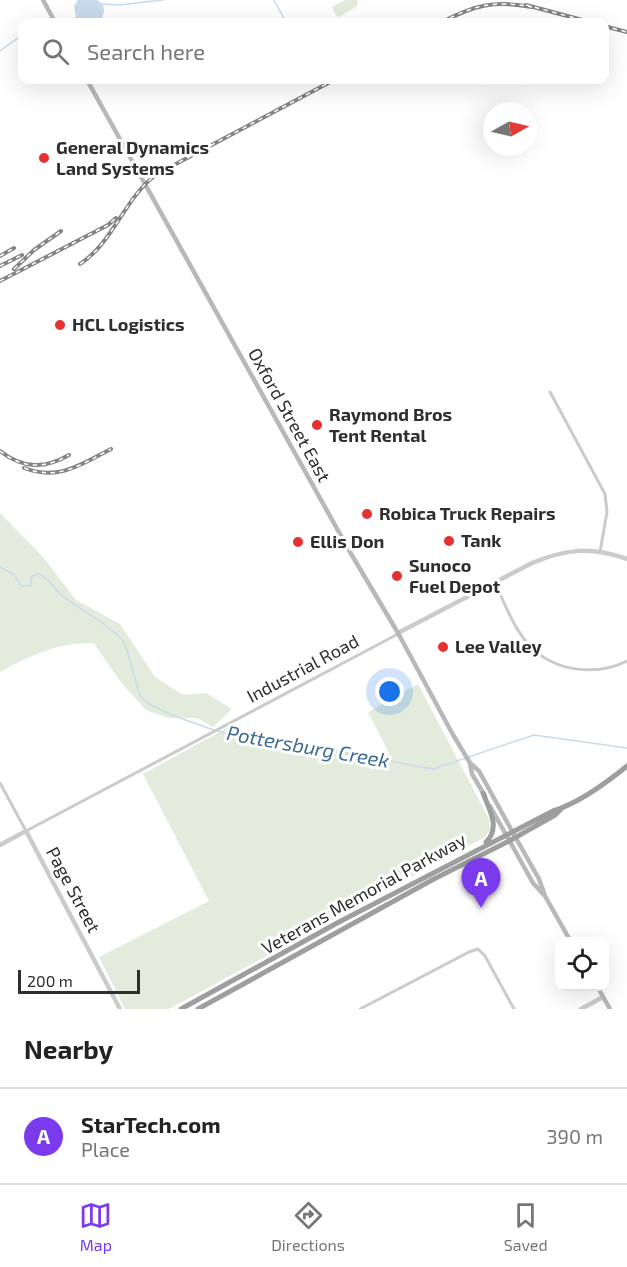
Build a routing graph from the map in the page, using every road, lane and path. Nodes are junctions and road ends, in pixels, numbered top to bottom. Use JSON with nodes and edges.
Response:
{"nodes":[{"id":1,"x":43,"y":0,"type":"edge"},
{"id":2,"x":53,"y":18,"type":"edge"},
{"id":3,"x":89,"y":84,"type":"edge"},
{"id":4,"x":550,"y":392,"type":"dead end"},
{"id":5,"x":600,"y":552,"type":"junction"},
{"id":6,"x":627,"y":559,"type":"edge"},
{"id":7,"x":495,"y":583,"type":"junction"},
{"id":8,"x":398,"y":633,"type":"junction"},
{"id":9,"x":627,"y":661,"type":"edge"},
{"id":10,"x":470,"y":763,"type":"junction"},
{"id":11,"x":627,"y":766,"type":"edge"},
{"id":12,"x":0,"y":783,"type":"edge"},
{"id":13,"x":483,"y":793,"type":"junction"},
{"id":14,"x":26,"y":831,"type":"junction"},
{"id":15,"x":511,"y":834,"type":"junction"},
{"id":16,"x":509,"y":841,"type":"junction"},
{"id":17,"x":0,"y":845,"type":"edge"},
{"id":18,"x":478,"y":849,"type":"junction"},
{"id":19,"x":545,"y":896,"type":"junction"},
{"id":20,"x":568,"y":937,"type":"edge"},
{"id":21,"x":599,"y":991,"type":"edge"},
{"id":22,"x":603,"y":997,"type":"junction"},
{"id":23,"x":120,"y":1009,"type":"edge"},
{"id":24,"x":182,"y":1009,"type":"edge"},
{"id":25,"x":198,"y":1009,"type":"edge"},
{"id":26,"x":360,"y":1009,"type":"edge"},
{"id":27,"x":514,"y":1009,"type":"edge"},
{"id":28,"x":581,"y":1009,"type":"edge"},
{"id":29,"x":610,"y":1009,"type":"edge"}],
"edges":[{"from":1,"to":2,"type":"main road"},
{"from":3,"to":8,"type":"main road","name":"Oxford Street East"},
{"from":4,"to":5,"type":"street"},
{"from":5,"to":6,"type":"street","name":"Industrial Road"},
{"from":5,"to":7,"type":"street","name":"Industrial Road"},
{"from":7,"to":8,"type":"street","name":"Industrial Road"},
{"from":7,"to":9,"type":"street"},
{"from":8,"to":10,"type":"main road","name":"Oxford Street East"},
{"from":8,"to":14,"type":"street","name":"Industrial Road"},
{"from":10,"to":13,"type":"main road","name":"Oxford Street East"},
{"from":10,"to":15,"type":"main road","name":"Oxford Street East"},
{"from":11,"to":15,"type":"highway","name":"Veterans Memorial Parkway"},
{"from":12,"to":14,"type":"street","name":"Page Street"},
{"from":13,"to":15,"type":"main road","name":"Oxford Street East"},
{"from":13,"to":18,"type":"highway"},
{"from":14,"to":17,"type":"street","name":"Industrial Road"},
{"from":14,"to":23,"type":"street","name":"Page Street"},
{"from":15,"to":16,"type":"highway","name":"Veterans Memorial Parkway"},
{"from":15,"to":18,"type":"highway","name":"Veterans Memorial Parkway"},
{"from":15,"to":19,"type":"main road","name":"Oxford Street East"},
{"from":16,"to":19,"type":"main road","name":"Oxford Street East"},
{"from":16,"to":25,"type":"highway","name":"Veterans Memorial Parkway"},
{"from":18,"to":24,"type":"highway","name":"Veterans Memorial Parkway"},
{"from":19,"to":20,"type":"main road","name":"Oxford Street East"},
{"from":21,"to":22,"type":"main road"},
{"from":22,"to":28,"type":"street"},
{"from":22,"to":29,"type":"main road"},
{"from":26,"to":27,"type":"street"}]}
